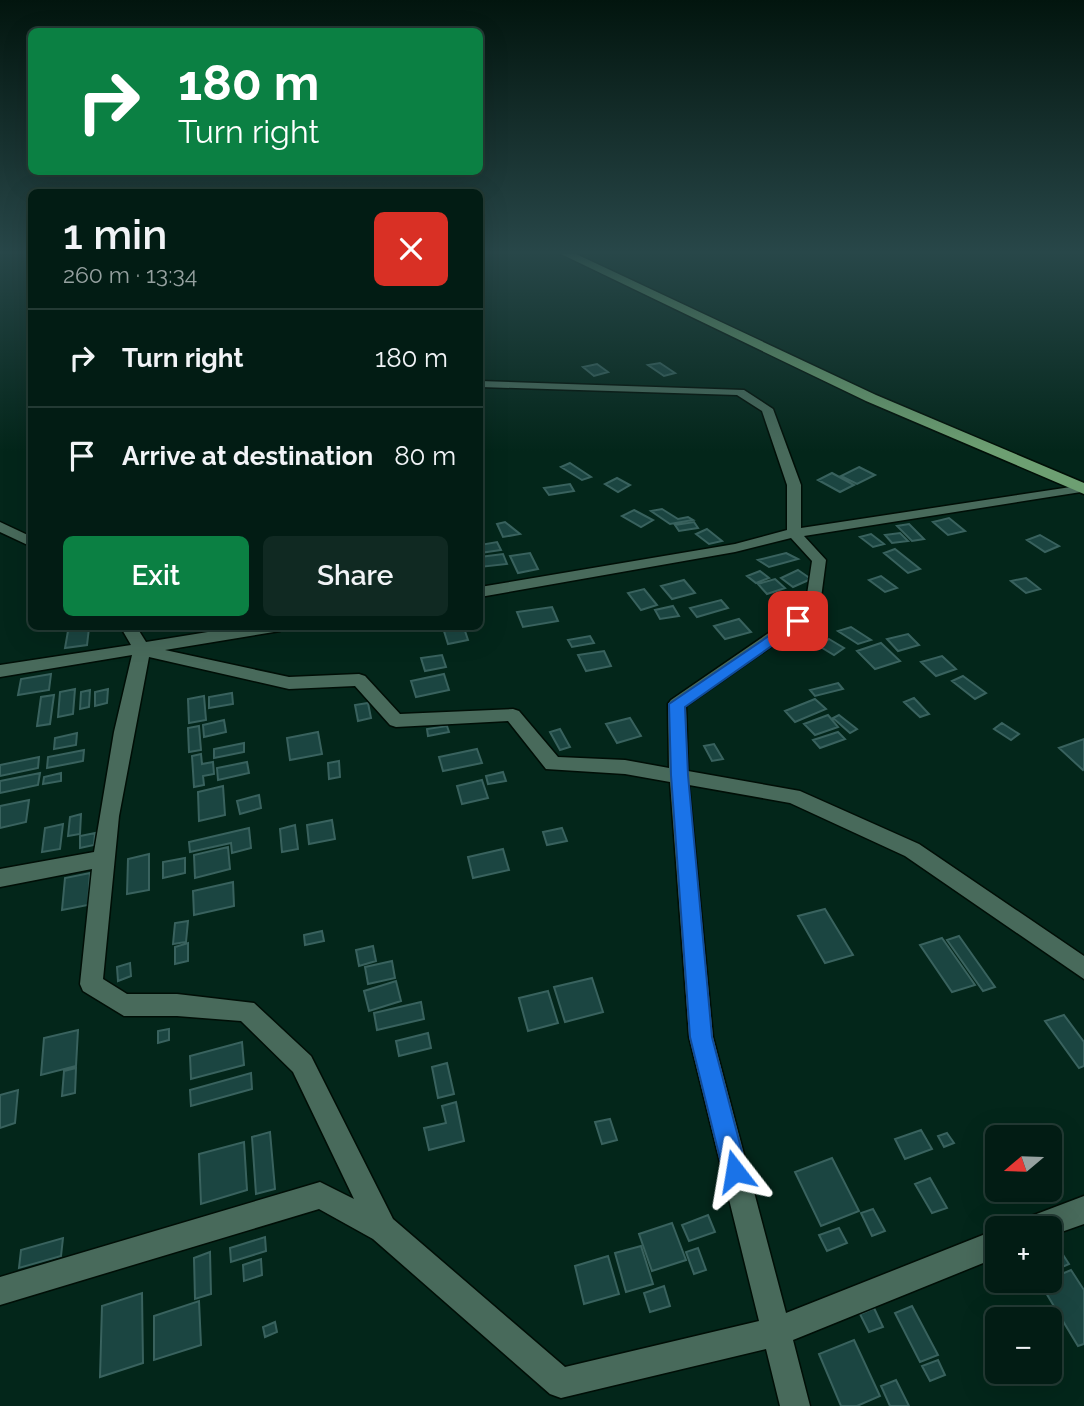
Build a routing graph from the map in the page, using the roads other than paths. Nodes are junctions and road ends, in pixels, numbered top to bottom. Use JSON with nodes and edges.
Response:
{"nodes":[{"id":1,"x":705,"y":320,"type":"edge"},
{"id":2,"x":483,"y":384,"type":"edge"},
{"id":3,"x":1083,"y":489,"type":"edge"},
{"id":4,"x":0,"y":526,"type":"edge"},
{"id":5,"x":794,"y":533,"type":"junction"},
{"id":6,"x":28,"y":540,"type":"edge"},
{"id":7,"x":483,"y":591,"type":"edge"},
{"id":8,"x":130,"y":630,"type":"edge"},
{"id":9,"x":257,"y":630,"type":"edge"},
{"id":10,"x":142,"y":650,"type":"junction"},
{"id":11,"x":0,"y":671,"type":"edge"},
{"id":12,"x":679,"y":775,"type":"junction"},
{"id":13,"x":105,"y":858,"type":"junction"},
{"id":14,"x":0,"y":878,"type":"edge"},
{"id":15,"x":1084,"y":969,"type":"edge"},
{"id":16,"x":1084,"y":1210,"type":"edge"},
{"id":17,"x":1062,"y":1218,"type":"edge"},
{"id":18,"x":383,"y":1229,"type":"junction"},
{"id":19,"x":985,"y":1248,"type":"edge"},
{"id":20,"x":0,"y":1291,"type":"edge"},
{"id":21,"x":776,"y":1332,"type":"junction"},
{"id":22,"x":795,"y":1406,"type":"edge"}],
"edges":[{"from":1,"to":3,"type":"main road"},
{"from":2,"to":5,"type":"street"},
{"from":3,"to":5,"type":"street"},
{"from":4,"to":6,"type":"street"},
{"from":5,"to":7,"type":"street"},
{"from":5,"to":12,"type":"street"},
{"from":8,"to":10,"type":"street"},
{"from":9,"to":10,"type":"street"},
{"from":10,"to":11,"type":"street"},
{"from":10,"to":12,"type":"street"},
{"from":10,"to":13,"type":"street"},
{"from":12,"to":15,"type":"street"},
{"from":12,"to":21,"type":"street"},
{"from":13,"to":14,"type":"street"},
{"from":13,"to":18,"type":"street"},
{"from":16,"to":17,"type":"street"},
{"from":18,"to":20,"type":"street"},
{"from":18,"to":21,"type":"street"},
{"from":19,"to":21,"type":"street"},
{"from":21,"to":22,"type":"street"}]}
